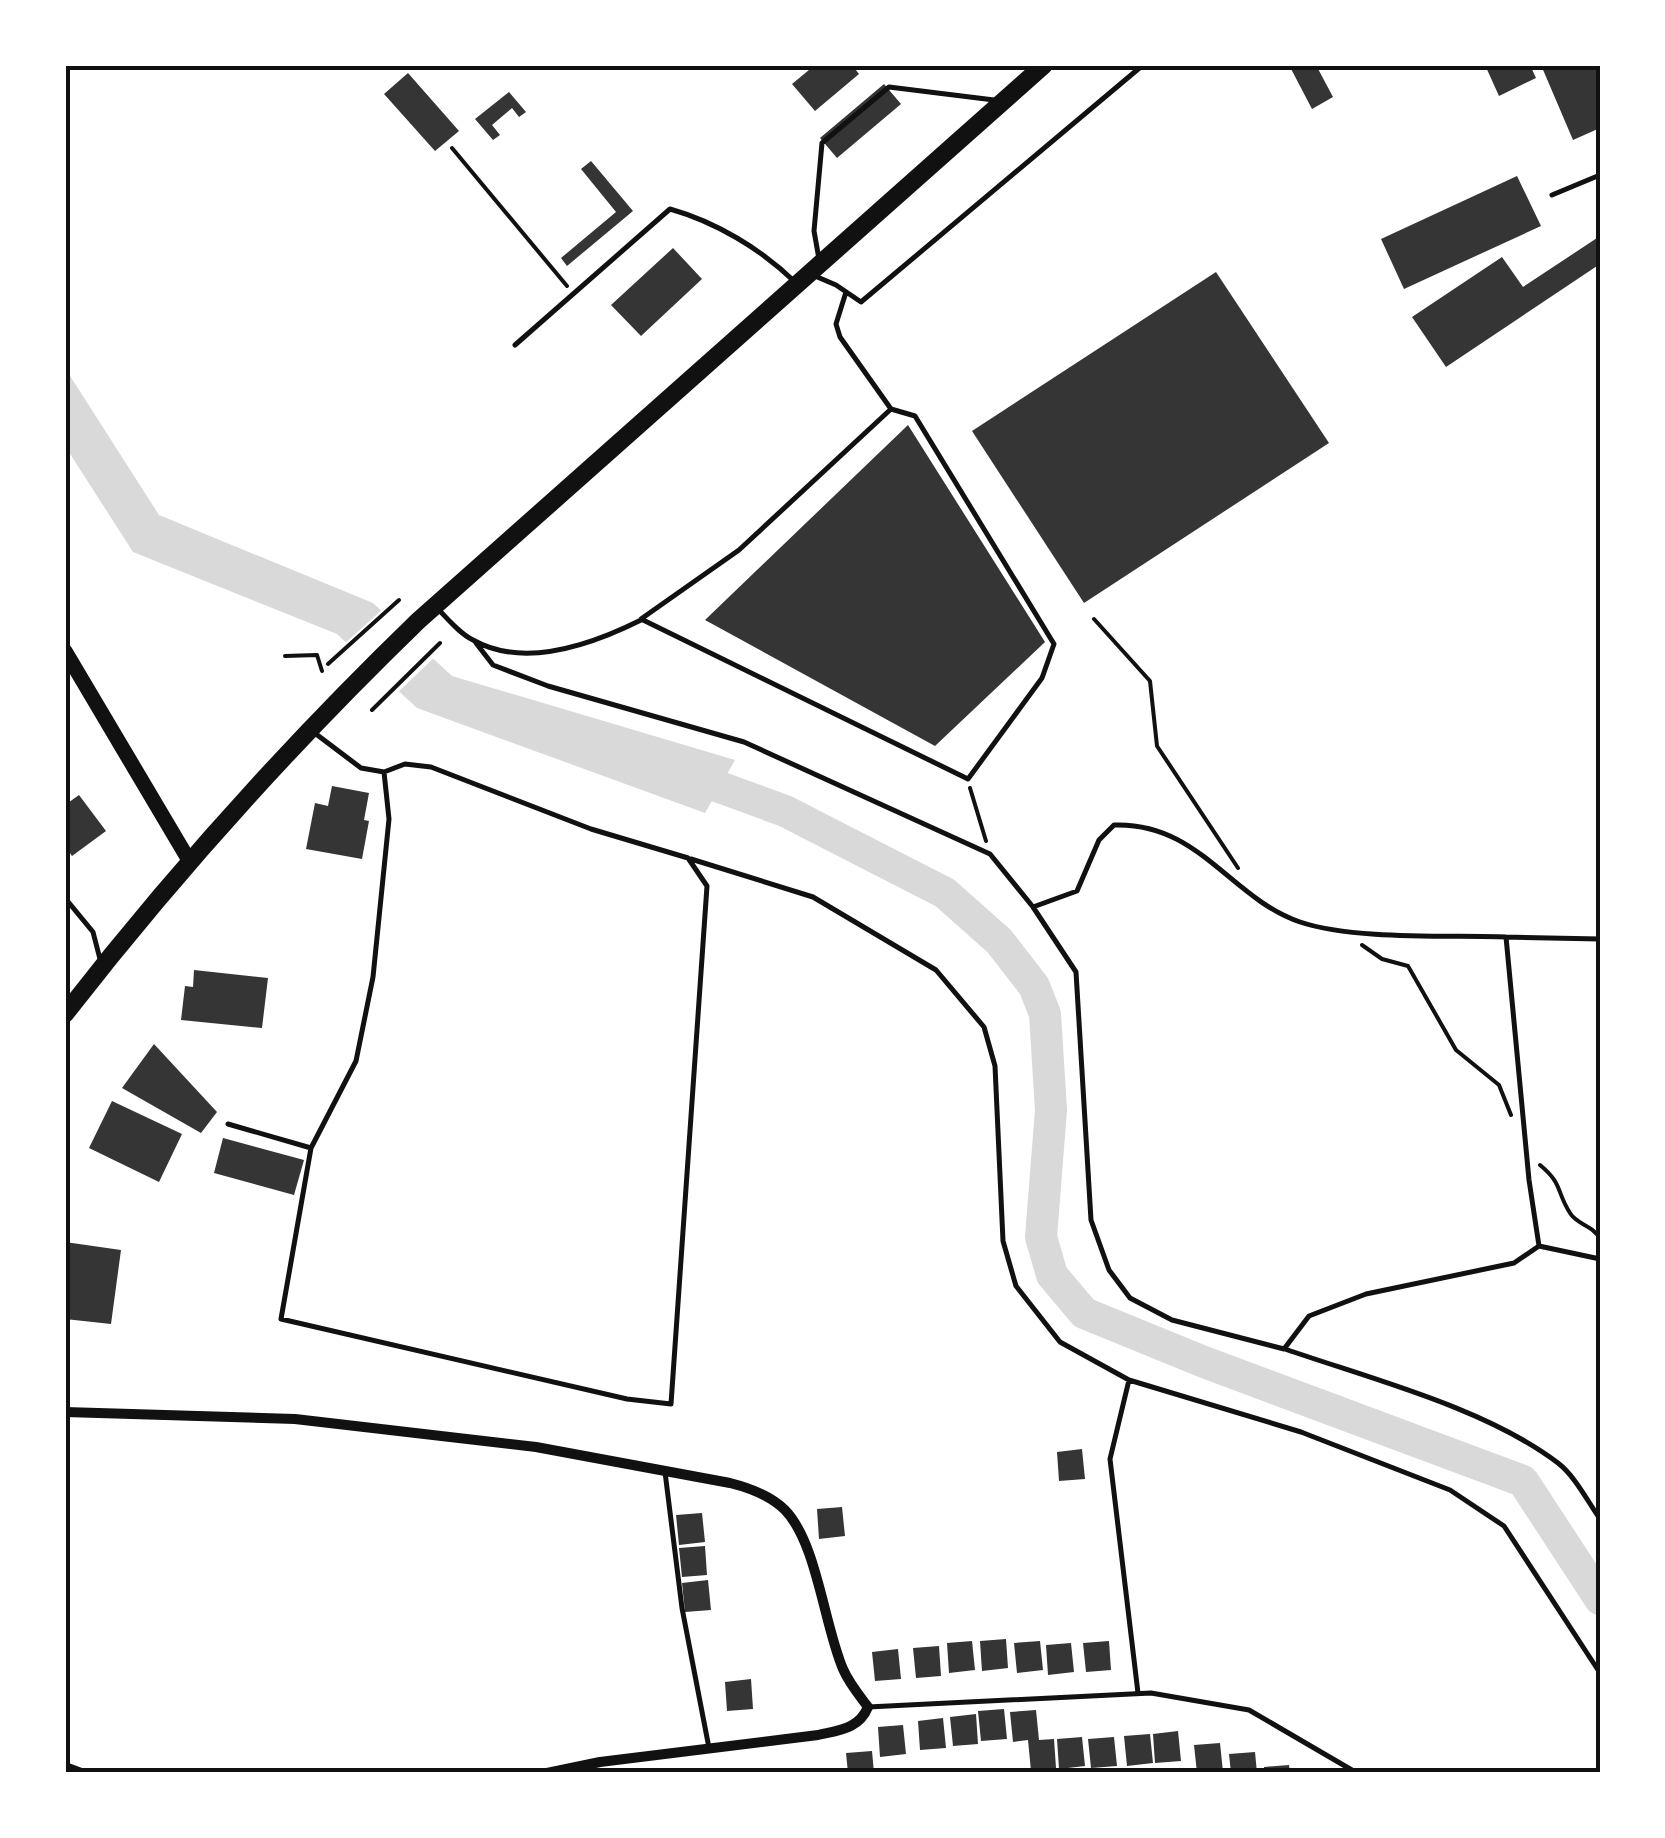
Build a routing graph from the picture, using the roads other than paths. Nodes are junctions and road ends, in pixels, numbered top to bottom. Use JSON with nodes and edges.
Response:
{"nodes":[{"id":1,"x":1044,"y":65,"type":"edge"},
{"id":2,"x":1143,"y":65,"type":"edge"},
{"id":3,"x":1006,"y":98,"type":"junction"},
{"id":4,"x":1600,"y":175,"type":"edge"},
{"id":5,"x":1552,"y":195,"type":"dead end"},
{"id":6,"x":808,"y":273,"type":"junction"},
{"id":7,"x":846,"y":292,"type":"junction"},
{"id":8,"x":516,"y":345,"type":"dead end"},
{"id":9,"x":891,"y":409,"type":"junction"},
{"id":10,"x":435,"y":606,"type":"junction"},
{"id":11,"x":641,"y":619,"type":"junction"},
{"id":12,"x":476,"y":643,"type":"junction"},
{"id":13,"x":65,"y":651,"type":"edge"},
{"id":14,"x":309,"y":730,"type":"junction"},
{"id":15,"x":384,"y":772,"type":"junction"},
{"id":16,"x":688,"y":858,"type":"junction"},
{"id":17,"x":190,"y":862,"type":"junction"},
{"id":18,"x":65,"y":898,"type":"edge"},
{"id":19,"x":1033,"y":906,"type":"junction"},
{"id":20,"x":1506,"y":936,"type":"junction"},
{"id":21,"x":1600,"y":939,"type":"edge"},
{"id":22,"x":102,"y":966,"type":"junction"},
{"id":23,"x":65,"y":1014,"type":"edge"},
{"id":24,"x":228,"y":1124,"type":"dead end"},
{"id":25,"x":311,"y":1148,"type":"junction"},
{"id":26,"x":1539,"y":1246,"type":"junction"},
{"id":27,"x":1600,"y":1259,"type":"edge"},
{"id":28,"x":1284,"y":1349,"type":"junction"},
{"id":29,"x":1129,"y":1380,"type":"junction"},
{"id":30,"x":65,"y":1412,"type":"edge"},
{"id":31,"x":665,"y":1469,"type":"junction"},
{"id":32,"x":1600,"y":1519,"type":"edge"},
{"id":33,"x":1600,"y":1673,"type":"edge"},
{"id":34,"x":1138,"y":1694,"type":"junction"},
{"id":35,"x":868,"y":1707,"type":"junction"},
{"id":36,"x":709,"y":1748,"type":"junction"},
{"id":37,"x":65,"y":1768,"type":"edge"},
{"id":38,"x":81,"y":1773,"type":"edge"},
{"id":39,"x":547,"y":1773,"type":"edge"},
{"id":40,"x":1358,"y":1773,"type":"edge"}],
"edges":[{"from":1,"to":3,"type":"highway"},
{"from":2,"to":7,"type":"lane"},
{"from":3,"to":6,"type":"highway"},
{"from":3,"to":6,"type":"lane"},
{"from":4,"to":5,"type":"lane"},
{"from":6,"to":7,"type":"lane"},
{"from":6,"to":8,"type":"lane"},
{"from":6,"to":10,"type":"highway"},
{"from":7,"to":9,"type":"lane"},
{"from":9,"to":11,"type":"lane"},
{"from":9,"to":11,"type":"lane"},
{"from":10,"to":12,"type":"lane"},
{"from":10,"to":14,"type":"highway"},
{"from":11,"to":12,"type":"lane"},
{"from":12,"to":19,"type":"lane"},
{"from":13,"to":17,"type":"main road"},
{"from":14,"to":15,"type":"lane"},
{"from":14,"to":17,"type":"highway"},
{"from":15,"to":16,"type":"lane"},
{"from":15,"to":25,"type":"lane"},
{"from":16,"to":25,"type":"lane"},
{"from":16,"to":29,"type":"lane"},
{"from":17,"to":22,"type":"highway"},
{"from":18,"to":22,"type":"lane"},
{"from":19,"to":20,"type":"lane"},
{"from":19,"to":28,"type":"lane"},
{"from":20,"to":21,"type":"lane"},
{"from":20,"to":26,"type":"lane"},
{"from":22,"to":23,"type":"highway"},
{"from":24,"to":25,"type":"lane"},
{"from":26,"to":27,"type":"lane"},
{"from":26,"to":28,"type":"lane"},
{"from":28,"to":32,"type":"lane"},
{"from":29,"to":33,"type":"lane"},
{"from":29,"to":34,"type":"lane"},
{"from":30,"to":31,"type":"street"},
{"from":31,"to":35,"type":"street"},
{"from":31,"to":36,"type":"lane"},
{"from":34,"to":35,"type":"lane"},
{"from":34,"to":40,"type":"lane"},
{"from":35,"to":36,"type":"street"},
{"from":36,"to":39,"type":"street"},
{"from":37,"to":38,"type":"street"}]}
